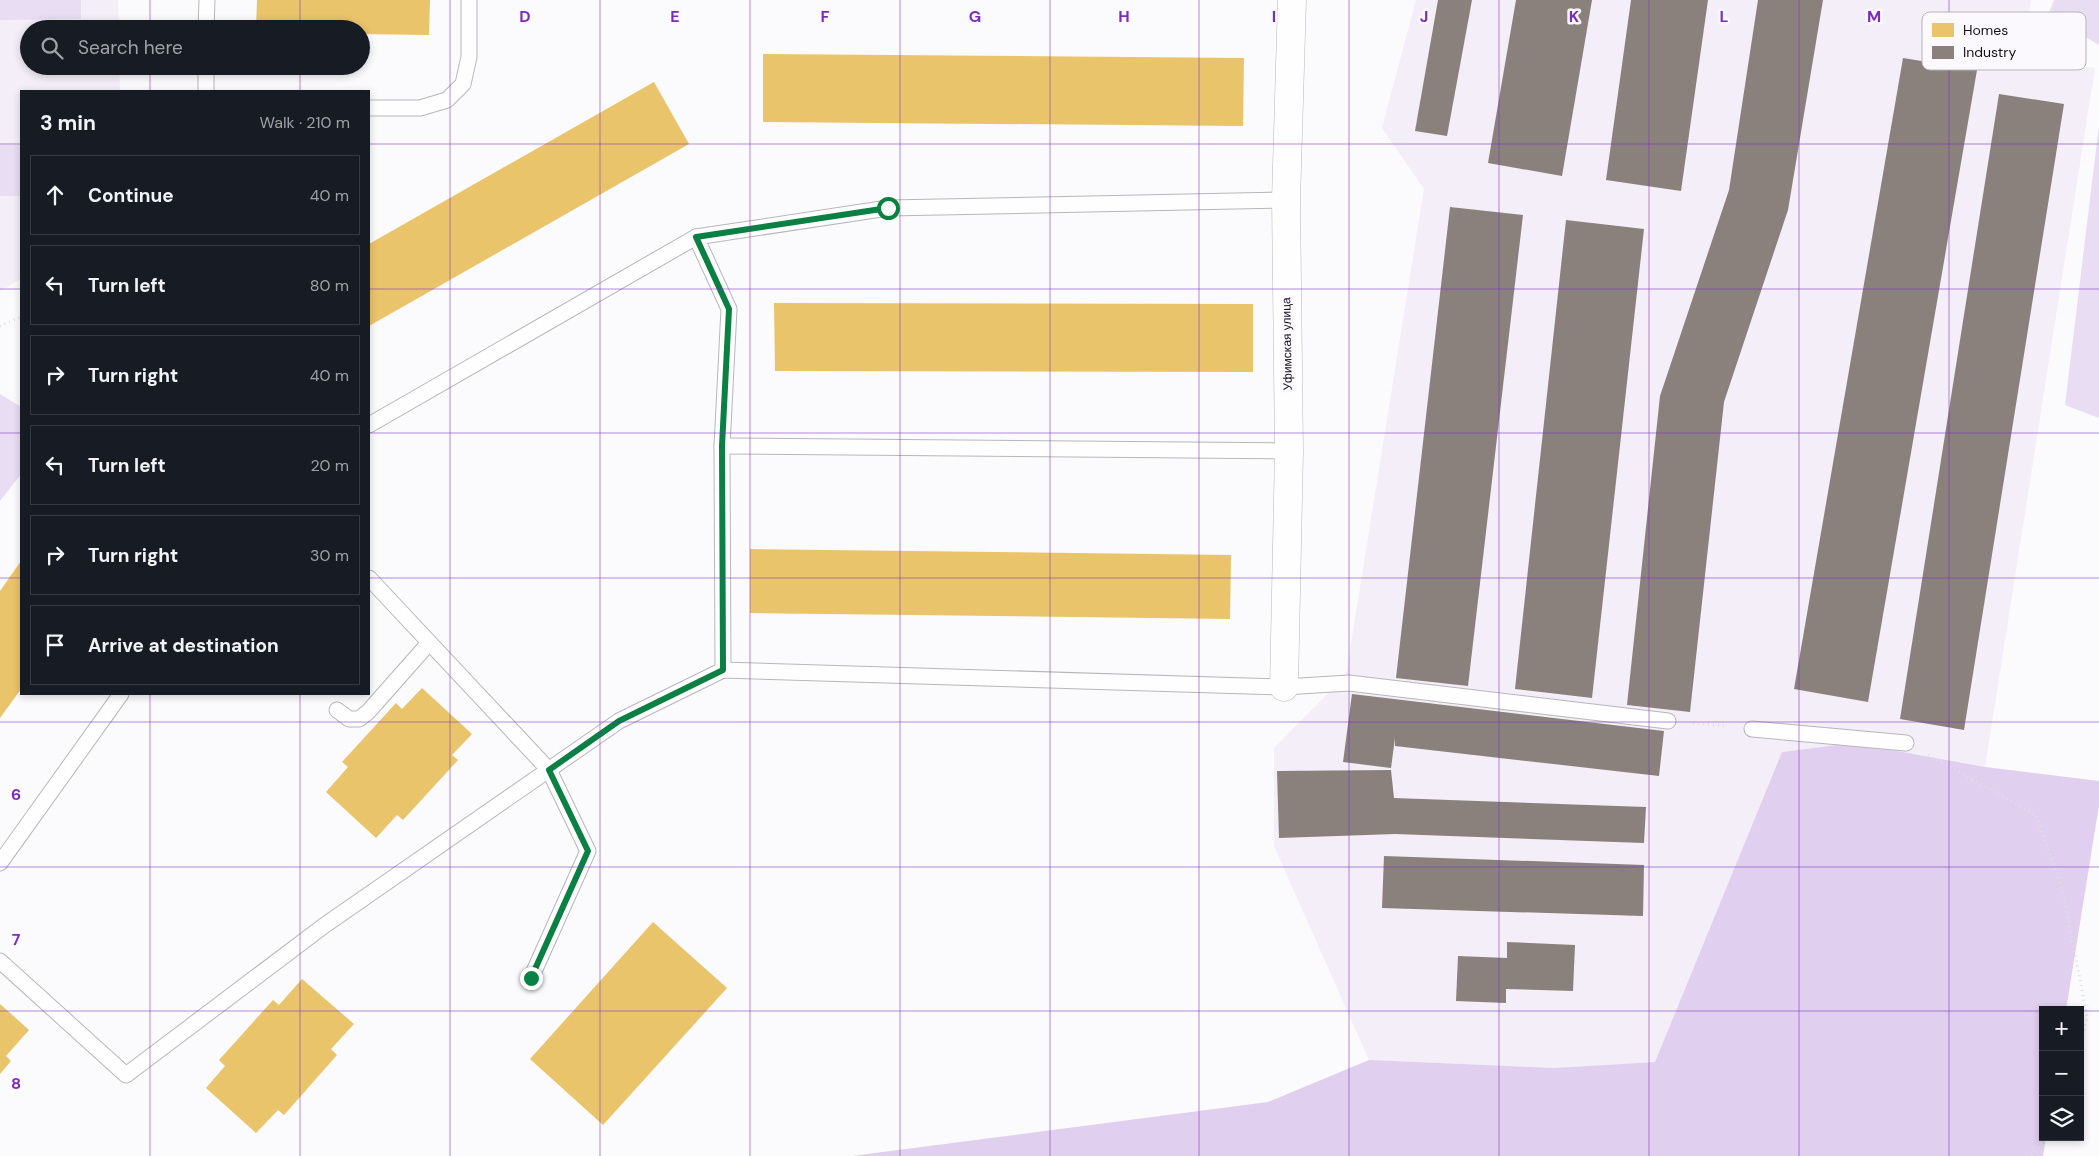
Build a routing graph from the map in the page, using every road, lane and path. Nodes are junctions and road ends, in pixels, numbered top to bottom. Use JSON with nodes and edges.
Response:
{"nodes":[{"id":1,"x":207,"y":0,"type":"edge"},
{"id":2,"x":469,"y":0,"type":"edge"},
{"id":3,"x":1292,"y":0,"type":"edge"},
{"id":4,"x":206,"y":20,"type":"edge"},
{"id":5,"x":206,"y":75,"type":"edge"},
{"id":6,"x":206,"y":90,"type":"edge"},
{"id":7,"x":370,"y":108,"type":"edge"},
{"id":8,"x":1286,"y":200,"type":"junction"},
{"id":9,"x":696,"y":237,"type":"junction"},
{"id":10,"x":20,"y":317,"type":"edge"},
{"id":11,"x":0,"y":326,"type":"edge"},
{"id":12,"x":370,"y":425,"type":"edge"},
{"id":13,"x":722,"y":446,"type":"junction"},
{"id":14,"x":1288,"y":451,"type":"junction"},
{"id":15,"x":370,"y":579,"type":"edge"},
{"id":16,"x":429,"y":643,"type":"junction"},
{"id":17,"x":723,"y":670,"type":"junction"},
{"id":18,"x":1284,"y":687,"type":"junction"},
{"id":19,"x":120,"y":695,"type":"edge"},
{"id":20,"x":337,"y":710,"type":"dead end"},
{"id":21,"x":1668,"y":721,"type":"joint"},
{"id":22,"x":1752,"y":729,"type":"joint"},
{"id":23,"x":1906,"y":743,"type":"joint"},
{"id":24,"x":549,"y":770,"type":"junction"},
{"id":25,"x":0,"y":863,"type":"edge"},
{"id":26,"x":0,"y":961,"type":"edge"},
{"id":27,"x":531,"y":978,"type":"dead end"},
{"id":28,"x":2084,"y":1033,"type":"edge"},
{"id":29,"x":2044,"y":1141,"type":"edge"},
{"id":30,"x":2032,"y":1156,"type":"edge"}],
"edges":[{"from":1,"to":4,"type":"lane"},
{"from":2,"to":7,"type":"lane"},
{"from":3,"to":8,"type":"street","name":"Уфимская улица"},
{"from":5,"to":6,"type":"lane"},
{"from":8,"to":9,"type":"lane"},
{"from":8,"to":14,"type":"street","name":"Уфимская улица"},
{"from":9,"to":12,"type":"lane"},
{"from":9,"to":13,"type":"lane"},
{"from":10,"to":11,"type":"path"},
{"from":13,"to":14,"type":"lane"},
{"from":13,"to":17,"type":"lane"},
{"from":14,"to":18,"type":"street","name":"Уфимская улица"},
{"from":15,"to":16,"type":"lane"},
{"from":16,"to":20,"type":"lane"},
{"from":16,"to":24,"type":"lane"},
{"from":17,"to":18,"type":"lane"},
{"from":17,"to":24,"type":"lane"},
{"from":18,"to":21,"type":"lane"},
{"from":19,"to":25,"type":"lane"},
{"from":21,"to":22,"type":"path"},
{"from":22,"to":23,"type":"lane"},
{"from":23,"to":28,"type":"path"},
{"from":24,"to":26,"type":"lane"},
{"from":24,"to":27,"type":"lane"},
{"from":29,"to":30,"type":"path"}]}
